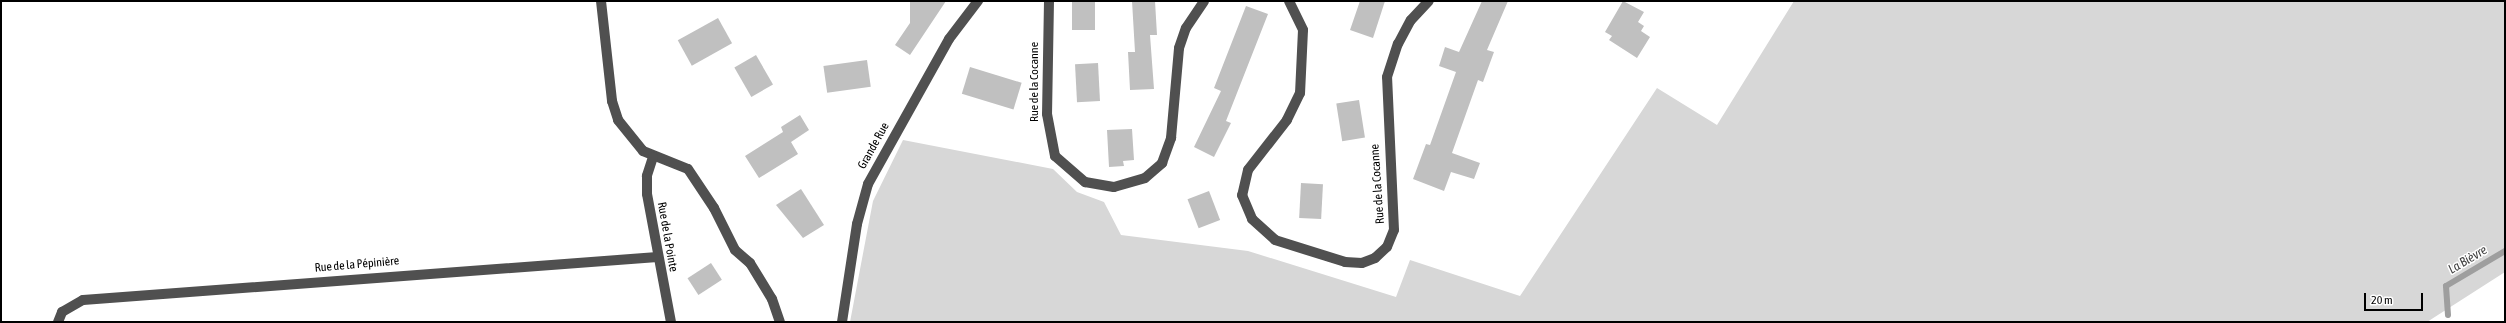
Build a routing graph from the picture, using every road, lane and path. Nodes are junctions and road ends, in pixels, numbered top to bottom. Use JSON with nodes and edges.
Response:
{"nodes":[{"id":1,"x":602,"y":1,"type":"edge"},
{"id":2,"x":978,"y":1,"type":"edge"},
{"id":3,"x":1049,"y":1,"type":"edge"},
{"id":4,"x":1204,"y":1,"type":"edge"},
{"id":5,"x":1289,"y":1,"type":"edge"},
{"id":6,"x":1429,"y":1,"type":"edge"},
{"id":7,"x":653,"y":157,"type":"junction"},
{"id":8,"x":657,"y":257,"type":"junction"},
{"id":9,"x":58,"y":322,"type":"edge"},
{"id":10,"x":671,"y":322,"type":"edge"},
{"id":11,"x":780,"y":322,"type":"edge"},
{"id":12,"x":842,"y":322,"type":"edge"}],
"edges":[{"from":1,"to":7,"type":"street"},
{"from":2,"to":12,"type":"street","name":"Grande Rue"},
{"from":3,"to":4,"type":"street","name":"Rue de la Cocanne"},
{"from":5,"to":6,"type":"street","name":"Rue de la Cocanne"},
{"from":7,"to":8,"type":"street","name":"Rue de la Pointe"},
{"from":7,"to":11,"type":"street"},
{"from":8,"to":9,"type":"street","name":"Rue de la Pépinière"},
{"from":8,"to":10,"type":"street","name":"Rue de la Pointe"}]}
